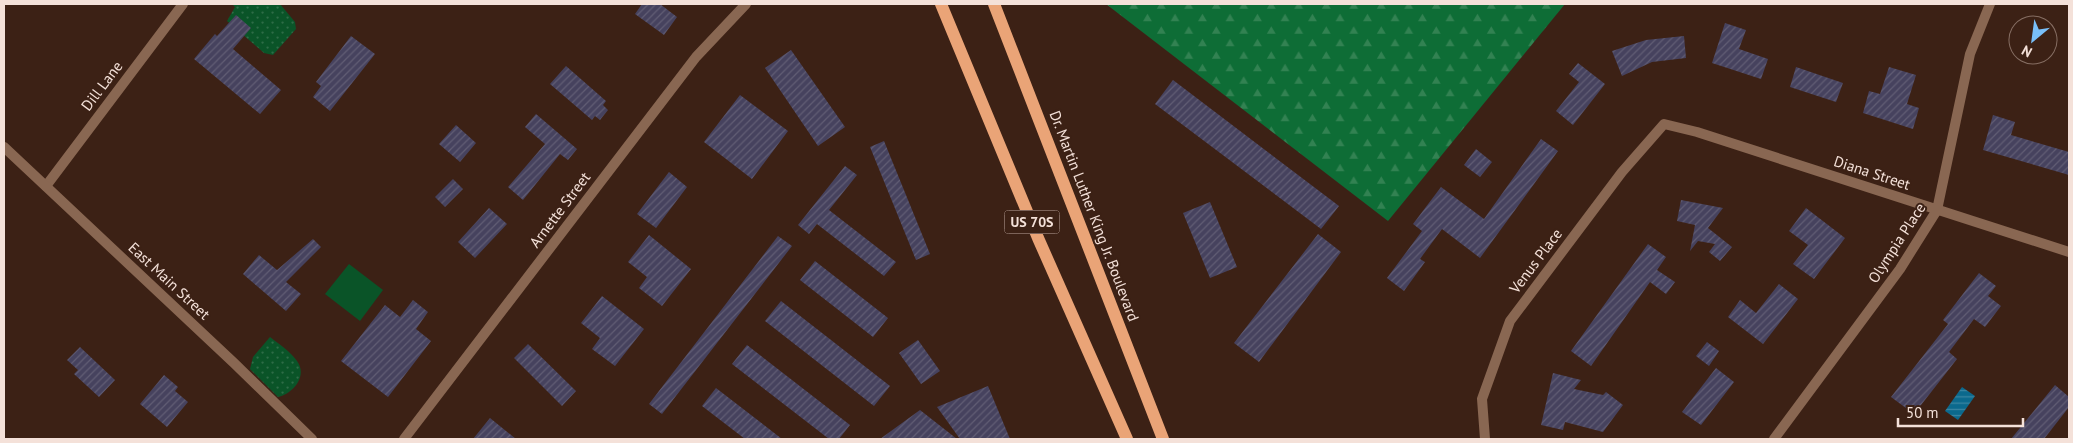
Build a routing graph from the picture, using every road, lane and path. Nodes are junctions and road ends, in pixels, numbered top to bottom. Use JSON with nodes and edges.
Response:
{"nodes":[{"id":1,"x":183,"y":4,"type":"edge"},
{"id":2,"x":746,"y":4,"type":"edge"},
{"id":3,"x":942,"y":4,"type":"edge"},
{"id":4,"x":994,"y":4,"type":"edge"},
{"id":5,"x":1990,"y":4,"type":"edge"},
{"id":6,"x":1664,"y":124,"type":"joint"},
{"id":7,"x":4,"y":147,"type":"edge"},
{"id":8,"x":46,"y":186,"type":"junction"},
{"id":9,"x":1937,"y":210,"type":"junction"},
{"id":10,"x":2069,"y":252,"type":"edge"},
{"id":11,"x":312,"y":439,"type":"edge"},
{"id":12,"x":404,"y":439,"type":"edge"},
{"id":13,"x":1127,"y":439,"type":"edge"},
{"id":14,"x":1163,"y":439,"type":"edge"},
{"id":15,"x":1485,"y":439,"type":"edge"},
{"id":16,"x":1774,"y":439,"type":"edge"}],
"edges":[{"from":1,"to":8,"type":"street","name":"Dill Lane"},
{"from":2,"to":12,"type":"street","name":"Arnette Street"},
{"from":3,"to":13,"type":"main road","number":"US 70S"},
{"from":4,"to":14,"type":"main road","name":"Dr. Martin Luther King Jr. Boulevard","number":"US 70S"},
{"from":5,"to":9,"type":"street","name":"Olympia Place"},
{"from":6,"to":9,"type":"street","name":"Diana Street"},
{"from":6,"to":15,"type":"street","name":"Venus Place"},
{"from":7,"to":8,"type":"street","name":"East Main Street"},
{"from":8,"to":11,"type":"street","name":"East Main Street"},
{"from":9,"to":10,"type":"street","name":"Diana Street"},
{"from":9,"to":16,"type":"street","name":"Olympia Place"}]}
